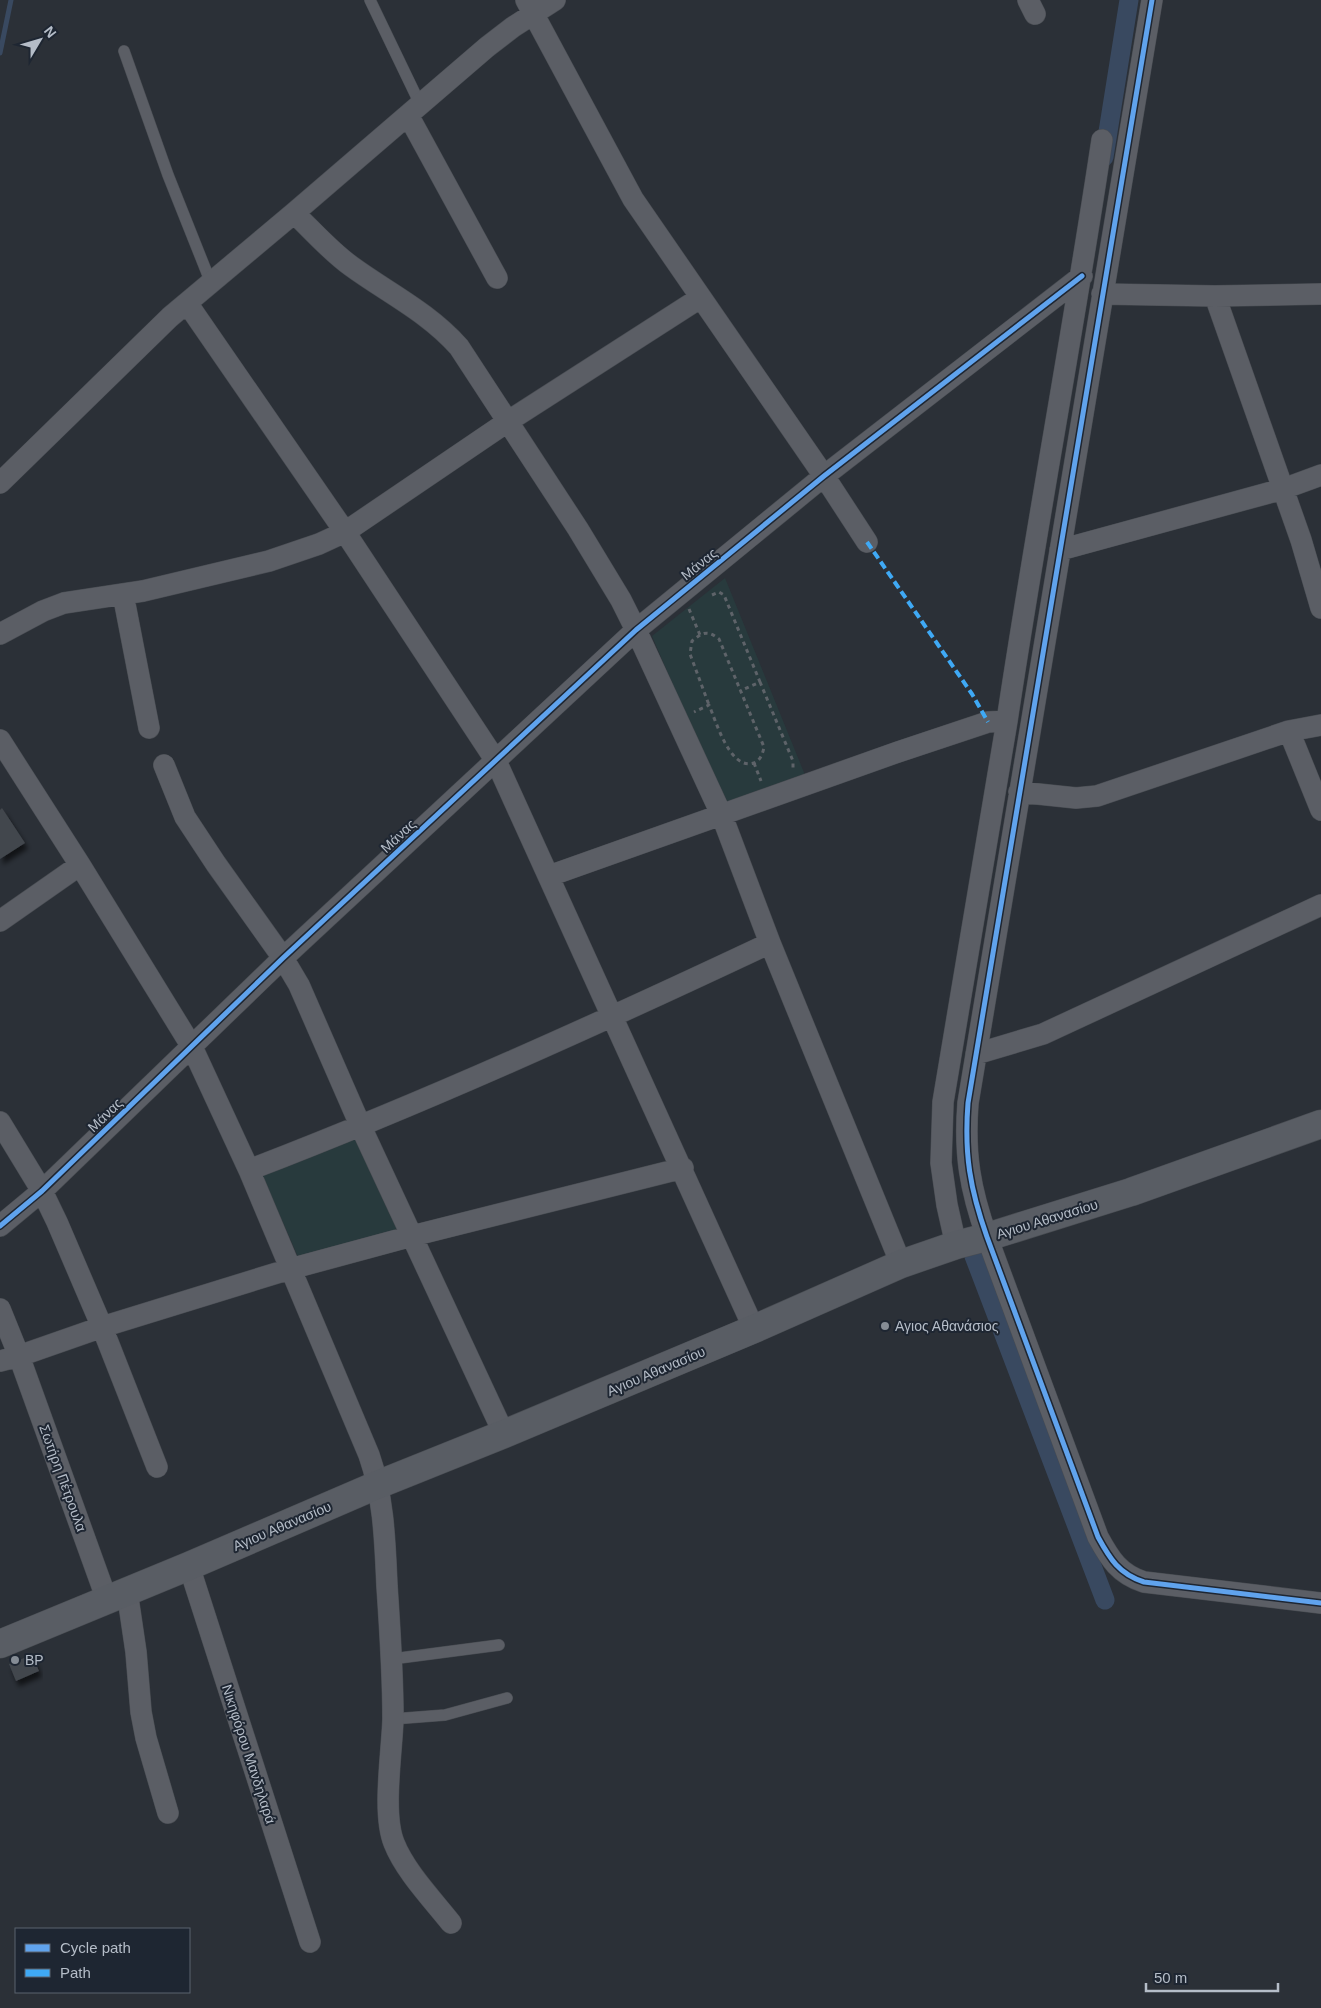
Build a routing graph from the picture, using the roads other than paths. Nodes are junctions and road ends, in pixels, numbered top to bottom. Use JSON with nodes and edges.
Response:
{"nodes":[{"id":1,"x":370,"y":0,"type":"edge"},
{"id":2,"x":555,"y":0,"type":"edge"},
{"id":3,"x":1152,"y":0,"type":"edge"},
{"id":4,"x":529,"y":7,"type":"edge"},
{"id":5,"x":124,"y":51,"type":"dead end"},
{"id":6,"x":414,"y":109,"type":"junction"},
{"id":7,"x":1102,"y":140,"type":"dead end"},
{"id":8,"x":294,"y":214,"type":"junction"},
{"id":9,"x":1082,"y":276,"type":"junction"},
{"id":10,"x":497,"y":278,"type":"dead end"},
{"id":11,"x":211,"y":283,"type":"junction"},
{"id":12,"x":1102,"y":294,"type":"junction"},
{"id":13,"x":1321,"y":294,"type":"edge"},
{"id":14,"x":1215,"y":296,"type":"junction"},
{"id":15,"x":700,"y":298,"type":"junction"},
{"id":16,"x":187,"y":303,"type":"junction"},
{"id":17,"x":507,"y":422,"type":"junction"},
{"id":18,"x":1321,"y":475,"type":"edge"},
{"id":19,"x":824,"y":476,"type":"junction"},
{"id":20,"x":0,"y":483,"type":"edge"},
{"id":21,"x":1283,"y":489,"type":"junction"},
{"id":22,"x":346,"y":532,"type":"junction"},
{"id":23,"x":867,"y":542,"type":"dead end"},
{"id":24,"x":1060,"y":550,"type":"junction"},
{"id":25,"x":123,"y":594,"type":"junction"},
{"id":26,"x":1321,"y":608,"type":"edge"},
{"id":27,"x":636,"y":630,"type":"junction"},
{"id":28,"x":0,"y":634,"type":"edge"},
{"id":29,"x":1007,"y":721,"type":"junction"},
{"id":30,"x":1321,"y":726,"type":"edge"},
{"id":31,"x":149,"y":728,"type":"dead end"},
{"id":32,"x":1289,"y":731,"type":"junction"},
{"id":33,"x":0,"y":740,"type":"edge"},
{"id":34,"x":496,"y":761,"type":"junction"},
{"id":35,"x":164,"y":765,"type":"dead end"},
{"id":36,"x":1019,"y":792,"type":"junction"},
{"id":37,"x":1319,"y":799,"type":"edge"},
{"id":38,"x":722,"y":816,"type":"junction"},
{"id":39,"x":80,"y":864,"type":"junction"},
{"id":40,"x":549,"y":876,"type":"junction"},
{"id":41,"x":1321,"y":905,"type":"edge"},
{"id":42,"x":0,"y":920,"type":"edge"},
{"id":43,"x":770,"y":944,"type":"junction"},
{"id":44,"x":283,"y":958,"type":"junction"},
{"id":45,"x":613,"y":1017,"type":"junction"},
{"id":46,"x":192,"y":1047,"type":"junction"},
{"id":47,"x":976,"y":1054,"type":"junction"},
{"id":48,"x":0,"y":1122,"type":"edge"},
{"id":49,"x":1321,"y":1124,"type":"edge"},
{"id":50,"x":360,"y":1127,"type":"junction"},
{"id":51,"x":683,"y":1168,"type":"junction"},
{"id":52,"x":248,"y":1170,"type":"junction"},
{"id":53,"x":42,"y":1191,"type":"junction"},
{"id":54,"x":0,"y":1226,"type":"edge"},
{"id":55,"x":412,"y":1236,"type":"junction"},
{"id":56,"x":987,"y":1238,"type":"junction"},
{"id":57,"x":956,"y":1245,"type":"junction"},
{"id":58,"x":901,"y":1264,"type":"junction"},
{"id":59,"x":290,"y":1269,"type":"junction"},
{"id":60,"x":0,"y":1310,"type":"edge"},
{"id":61,"x":102,"y":1326,"type":"junction"},
{"id":62,"x":754,"y":1329,"type":"junction"},
{"id":63,"x":10,"y":1359,"type":"edge"},
{"id":64,"x":504,"y":1434,"type":"junction"},
{"id":65,"x":157,"y":1467,"type":"dead end"},
{"id":66,"x":378,"y":1485,"type":"junction"},
{"id":67,"x":188,"y":1566,"type":"junction"},
{"id":68,"x":117,"y":1596,"type":"junction"},
{"id":69,"x":1321,"y":1603,"type":"edge"},
{"id":70,"x":0,"y":1644,"type":"edge"},
{"id":71,"x":499,"y":1645,"type":"dead end"},
{"id":72,"x":392,"y":1659,"type":"junction"},
{"id":73,"x":507,"y":1698,"type":"dead end"},
{"id":74,"x":393,"y":1719,"type":"junction"},
{"id":75,"x":168,"y":1813,"type":"dead end"},
{"id":76,"x":451,"y":1923,"type":"dead end"},
{"id":77,"x":310,"y":1942,"type":"dead end"}],
"edges":[{"from":1,"to":6,"type":"lane"},
{"from":2,"to":4,"type":"street"},
{"from":3,"to":12,"type":"street"},
{"from":4,"to":6,"type":"street"},
{"from":4,"to":15,"type":"street"},
{"from":5,"to":11,"type":"lane"},
{"from":6,"to":8,"type":"street"},
{"from":6,"to":10,"type":"street"},
{"from":7,"to":9,"type":"street"},
{"from":8,"to":11,"type":"street"},
{"from":8,"to":17,"type":"street"},
{"from":9,"to":19,"type":"street","name":"Μάνας"},
{"from":9,"to":29,"type":"street"},
{"from":11,"to":16,"type":"street"},
{"from":12,"to":14,"type":"street"},
{"from":12,"to":24,"type":"street"},
{"from":13,"to":14,"type":"street"},
{"from":14,"to":21,"type":"street"},
{"from":15,"to":17,"type":"street"},
{"from":15,"to":19,"type":"street"},
{"from":16,"to":20,"type":"street"},
{"from":16,"to":22,"type":"street"},
{"from":17,"to":22,"type":"street"},
{"from":17,"to":27,"type":"street"},
{"from":18,"to":21,"type":"street"},
{"from":19,"to":23,"type":"street"},
{"from":19,"to":27,"type":"street","name":"Μάνας"},
{"from":21,"to":24,"type":"street"},
{"from":21,"to":26,"type":"street"},
{"from":22,"to":25,"type":"street"},
{"from":22,"to":34,"type":"street"},
{"from":24,"to":36,"type":"street"},
{"from":25,"to":28,"type":"street"},
{"from":25,"to":31,"type":"street"},
{"from":27,"to":34,"type":"street","name":"Μάνας"},
{"from":27,"to":38,"type":"street"},
{"from":29,"to":38,"type":"street"},
{"from":29,"to":57,"type":"street"},
{"from":30,"to":32,"type":"street"},
{"from":32,"to":36,"type":"street"},
{"from":32,"to":37,"type":"street"},
{"from":33,"to":39,"type":"street"},
{"from":34,"to":40,"type":"street"},
{"from":34,"to":44,"type":"street","name":"Μάνας"},
{"from":35,"to":44,"type":"street"},
{"from":36,"to":47,"type":"street"},
{"from":38,"to":40,"type":"street"},
{"from":38,"to":43,"type":"street"},
{"from":39,"to":42,"type":"street"},
{"from":39,"to":46,"type":"street"},
{"from":40,"to":45,"type":"street"},
{"from":41,"to":47,"type":"street"},
{"from":43,"to":45,"type":"street"},
{"from":43,"to":58,"type":"street"},
{"from":44,"to":46,"type":"street","name":"Μάνας"},
{"from":44,"to":50,"type":"street"},
{"from":45,"to":50,"type":"street"},
{"from":45,"to":51,"type":"street"},
{"from":46,"to":52,"type":"street"},
{"from":46,"to":53,"type":"street","name":"Μάνας"},
{"from":47,"to":56,"type":"street"},
{"from":48,"to":53,"type":"street"},
{"from":49,"to":56,"type":"main road","name":"Αγιου Αθανασίου"},
{"from":50,"to":52,"type":"street"},
{"from":50,"to":55,"type":"street"},
{"from":51,"to":55,"type":"street"},
{"from":51,"to":62,"type":"street"},
{"from":52,"to":59,"type":"street"},
{"from":53,"to":54,"type":"street","name":"Μάνας"},
{"from":53,"to":61,"type":"street"},
{"from":55,"to":59,"type":"street"},
{"from":55,"to":64,"type":"street"},
{"from":56,"to":57,"type":"main road","name":"Αγιου Αθανασίου"},
{"from":56,"to":69,"type":"street"},
{"from":57,"to":58,"type":"main road","name":"Αγιου Αθανασίου"},
{"from":58,"to":62,"type":"main road","name":"Αγιου Αθανασίου"},
{"from":59,"to":61,"type":"street"},
{"from":59,"to":66,"type":"street"},
{"from":60,"to":63,"type":"street","name":"Σωτήρη Πέτρουλα"},
{"from":61,"to":63,"type":"street"},
{"from":61,"to":65,"type":"street"},
{"from":62,"to":64,"type":"main road","name":"Αγιου Αθανασίου"},
{"from":63,"to":68,"type":"street","name":"Σωτήρη Πέτρουλα"},
{"from":64,"to":66,"type":"main road","name":"Αγιου Αθανασίου"},
{"from":66,"to":67,"type":"main road","name":"Αγιου Αθανασίου"},
{"from":66,"to":72,"type":"street"},
{"from":67,"to":68,"type":"main road","name":"Αγιου Αθανασίου"},
{"from":67,"to":77,"type":"street","name":"Νικηφόρου Μανδηλαρά"},
{"from":68,"to":70,"type":"main road","name":"Αγιου Αθανασίου"},
{"from":68,"to":75,"type":"street","name":"Σωτήρη Πέτρουλα"},
{"from":71,"to":72,"type":"lane"},
{"from":72,"to":74,"type":"street"},
{"from":73,"to":74,"type":"lane"},
{"from":74,"to":76,"type":"street"}]}
